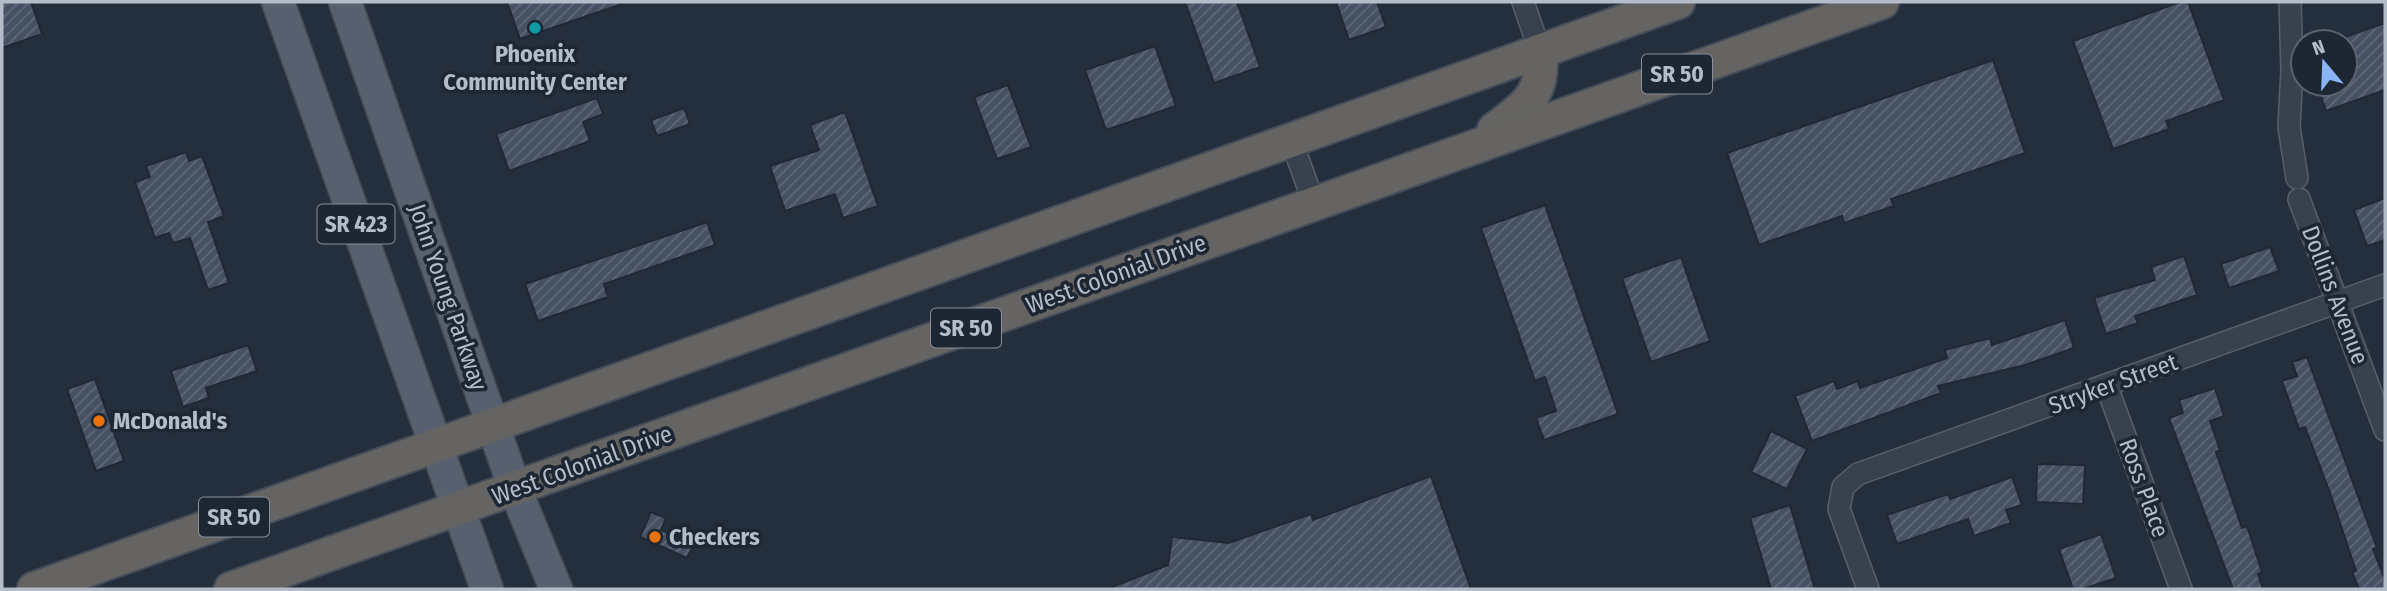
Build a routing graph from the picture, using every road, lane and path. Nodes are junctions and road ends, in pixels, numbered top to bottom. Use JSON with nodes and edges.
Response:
{"nodes":[{"id":1,"x":278,"y":2,"type":"edge"},
{"id":2,"x":345,"y":2,"type":"edge"},
{"id":3,"x":1523,"y":2,"type":"edge"},
{"id":4,"x":1678,"y":2,"type":"edge"},
{"id":5,"x":1882,"y":2,"type":"edge"},
{"id":6,"x":2290,"y":2,"type":"edge"},
{"id":7,"x":1540,"y":51,"type":"junction"},
{"id":8,"x":1291,"y":140,"type":"junction"},
{"id":9,"x":1472,"y":147,"type":"junction"},
{"id":10,"x":1314,"y":203,"type":"junction"},
{"id":11,"x":2385,"y":285,"type":"edge"},
{"id":12,"x":2339,"y":302,"type":"junction"},
{"id":13,"x":2107,"y":387,"type":"junction"},
{"id":14,"x":492,"y":425,"type":"junction"},
{"id":15,"x":2385,"y":430,"type":"edge"},
{"id":16,"x":434,"y":446,"type":"junction"},
{"id":17,"x":515,"y":489,"type":"junction"},
{"id":18,"x":456,"y":510,"type":"junction"},
{"id":19,"x":34,"y":589,"type":"edge"},
{"id":20,"x":231,"y":589,"type":"edge"},
{"id":21,"x":487,"y":589,"type":"edge"},
{"id":22,"x":556,"y":589,"type":"edge"},
{"id":23,"x":1868,"y":589,"type":"edge"},
{"id":24,"x":2181,"y":589,"type":"edge"}],
"edges":[{"from":1,"to":16,"type":"main road","number":"SR 423"},
{"from":2,"to":14,"type":"main road","name":"John Young Parkway","number":"SR 423"},
{"from":3,"to":7,"type":"street"},
{"from":4,"to":7,"type":"highway","number":"SR 50"},
{"from":5,"to":9,"type":"highway","name":"West Colonial Drive","number":"SR 50"},
{"from":6,"to":12,"type":"street","name":"Dollins Avenue"},
{"from":7,"to":8,"type":"highway","number":"SR 50"},
{"from":7,"to":9,"type":"highway"},
{"from":8,"to":10,"type":"street"},
{"from":8,"to":14,"type":"highway","number":"SR 50"},
{"from":9,"to":10,"type":"highway","name":"West Colonial Drive","number":"SR 50"},
{"from":10,"to":17,"type":"highway","name":"West Colonial Drive","number":"SR 50"},
{"from":11,"to":12,"type":"street","name":"Stryker Street"},
{"from":12,"to":13,"type":"street","name":"Stryker Street"},
{"from":12,"to":15,"type":"street","name":"Dollins Avenue"},
{"from":13,"to":23,"type":"street","name":"Stryker Street"},
{"from":13,"to":24,"type":"street","name":"Ross Place"},
{"from":14,"to":16,"type":"highway","number":"SR 50"},
{"from":14,"to":17,"type":"main road","name":"John Young Parkway","number":"SR 423"},
{"from":16,"to":18,"type":"main road","number":"SR 423"},
{"from":16,"to":19,"type":"highway","number":"SR 50"},
{"from":17,"to":18,"type":"highway","name":"West Colonial Drive","number":"SR 50"},
{"from":17,"to":22,"type":"main road","name":"John Young Parkway","number":"SR 423"},
{"from":18,"to":20,"type":"highway","name":"West Colonial Drive","number":"SR 50"},
{"from":18,"to":21,"type":"main road","number":"SR 423"}]}
